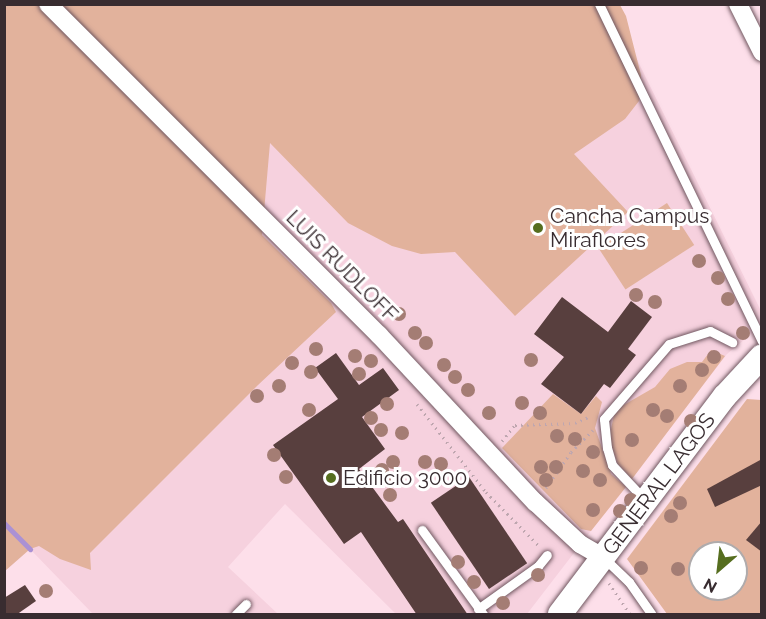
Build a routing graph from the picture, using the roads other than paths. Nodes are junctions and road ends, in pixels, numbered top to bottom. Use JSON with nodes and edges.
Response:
{"nodes":[{"id":1,"x":48,"y":4,"type":"edge"},
{"id":2,"x":599,"y":4,"type":"edge"},
{"id":3,"x":738,"y":4,"type":"edge"},
{"id":4,"x":762,"y":52,"type":"edge"},
{"id":5,"x":762,"y":341,"type":"edge"},
{"id":6,"x":732,"y":342,"type":"dead end"},
{"id":7,"x":762,"y":356,"type":"edge"},
{"id":8,"x":646,"y":502,"type":"junction"},
{"id":9,"x":422,"y":530,"type":"dead end"},
{"id":10,"x":548,"y":555,"type":"road end"},
{"id":11,"x":600,"y":564,"type":"junction"},
{"id":12,"x":246,"y":604,"type":"dead end"},
{"id":13,"x":481,"y":612,"type":"edge"},
{"id":14,"x":236,"y":615,"type":"edge"},
{"id":15,"x":560,"y":615,"type":"edge"},
{"id":16,"x":651,"y":615,"type":"edge"}],
"edges":[{"from":1,"to":11,"type":"street","name":"LUIS RUDLOFF"},
{"from":2,"to":5,"type":"lane"},
{"from":3,"to":4,"type":"street"},
{"from":6,"to":8,"type":"lane"},
{"from":7,"to":8,"type":"main road","name":"GENERAL LAGOS"},
{"from":8,"to":11,"type":"main road","name":"GENERAL LAGOS"},
{"from":9,"to":13,"type":"lane"},
{"from":10,"to":13,"type":"lane"},
{"from":11,"to":15,"type":"main road","name":"GENERAL LAGOS"},
{"from":11,"to":16,"type":"lane"},
{"from":12,"to":14,"type":"lane"}]}
